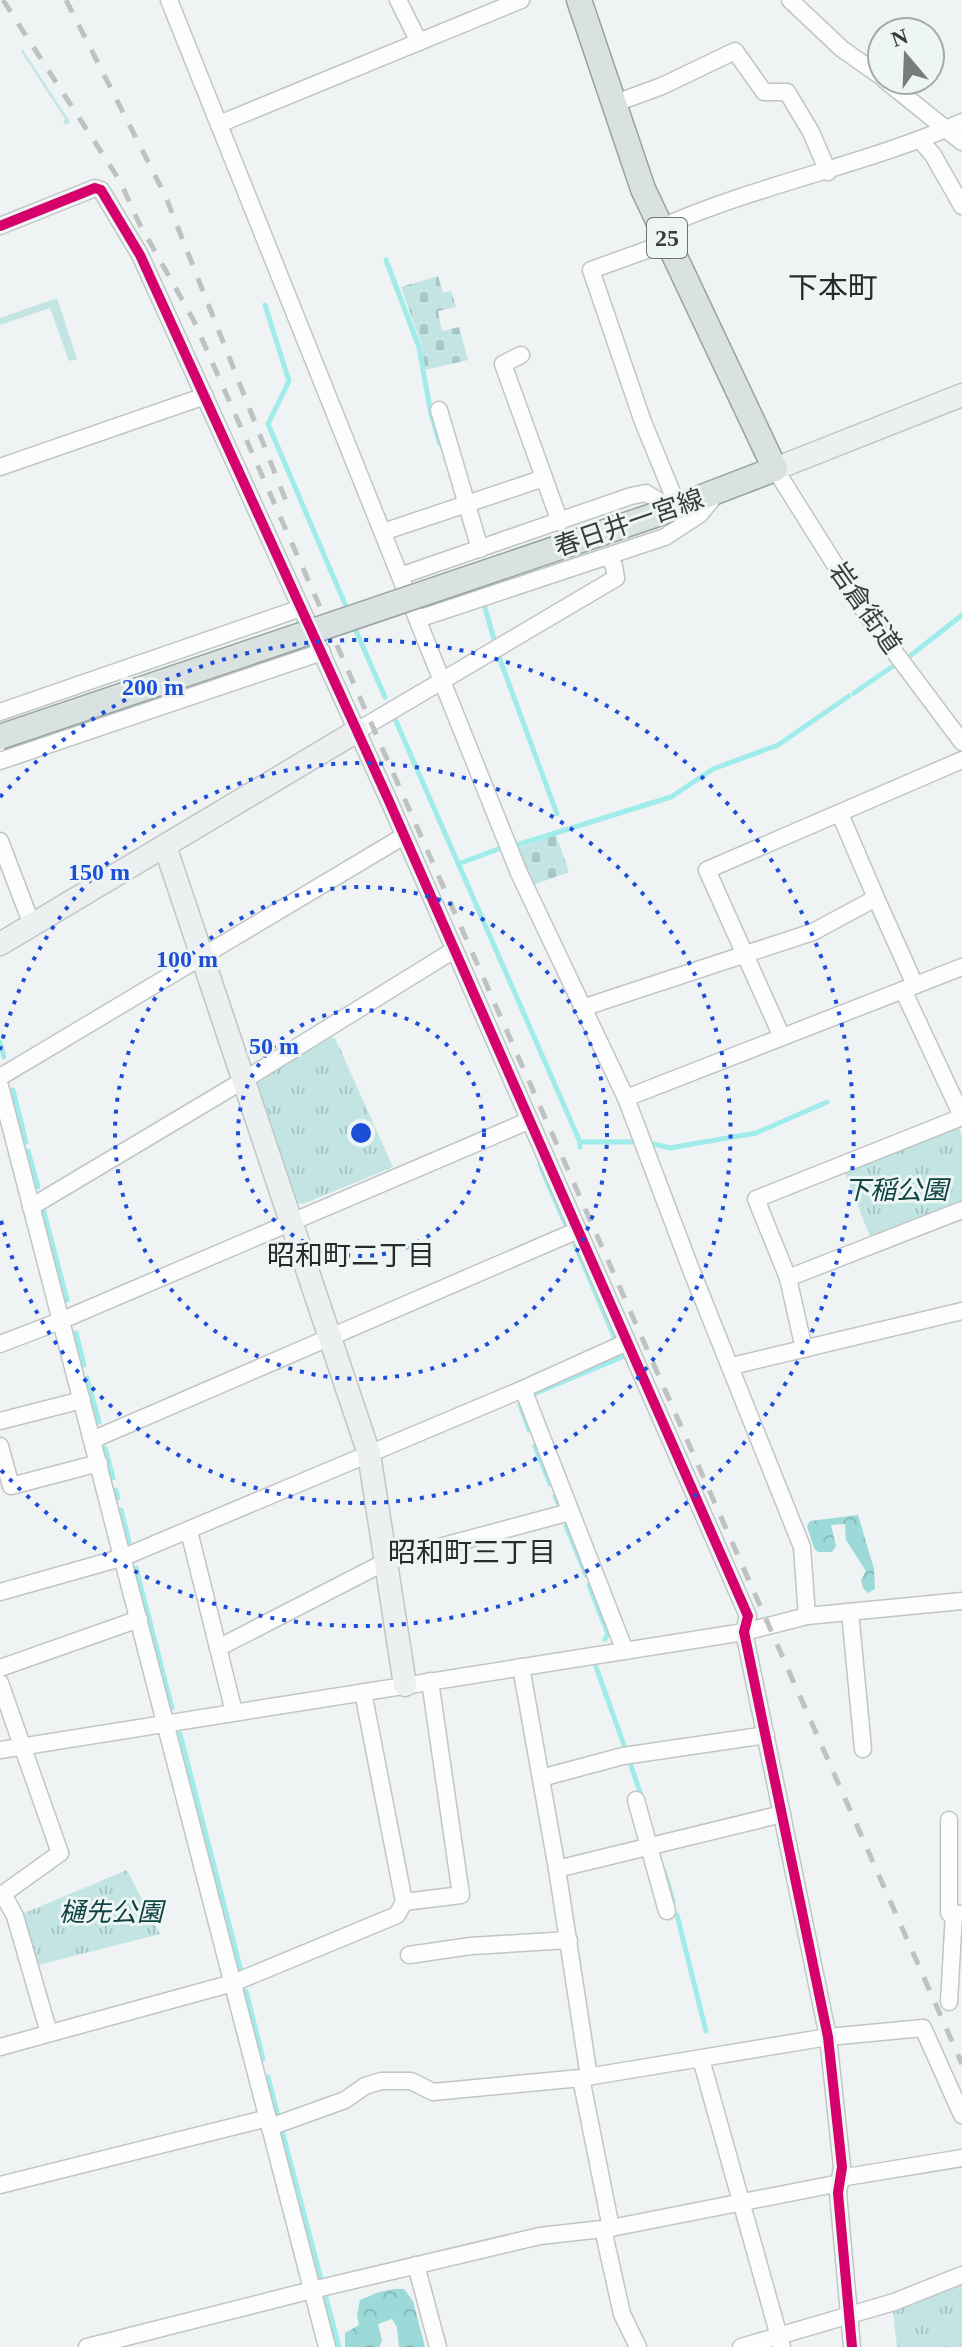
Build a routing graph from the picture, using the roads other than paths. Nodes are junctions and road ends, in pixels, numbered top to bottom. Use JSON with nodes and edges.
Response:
{"nodes":[{"id":1,"x":169,"y":0,"type":"edge"},
{"id":2,"x":398,"y":0,"type":"edge"},
{"id":3,"x":521,"y":0,"type":"edge"},
{"id":4,"x":579,"y":0,"type":"edge"},
{"id":5,"x":790,"y":0,"type":"edge"},
{"id":6,"x":419,"y":42,"type":"junction"},
{"id":7,"x":866,"y":66,"type":"edge"},
{"id":8,"x":905,"y":96,"type":"edge"},
{"id":9,"x":613,"y":104,"type":"junction"},
{"id":10,"x":962,"y":122,"type":"edge"},
{"id":11,"x":219,"y":124,"type":"junction"},
{"id":12,"x":946,"y":129,"type":"junction"},
{"id":13,"x":920,"y":140,"type":"junction"},
{"id":14,"x":962,"y":142,"type":"edge"},
{"id":15,"x":828,"y":172,"type":"junction"},
{"id":16,"x":962,"y":206,"type":"edge"},
{"id":17,"x":0,"y":226,"type":"edge"},
{"id":18,"x":666,"y":235,"type":"junction"},
{"id":19,"x":521,"y":355,"type":"dead end"},
{"id":20,"x":962,"y":395,"type":"edge"},
{"id":21,"x":205,"y":396,"type":"junction"},
{"id":22,"x":439,"y":410,"type":"dead end"},
{"id":23,"x":0,"y":467,"type":"edge"},
{"id":24,"x":775,"y":469,"type":"junction"},
{"id":25,"x":544,"y":478,"type":"junction"},
{"id":26,"x":718,"y":492,"type":"junction"},
{"id":27,"x":466,"y":504,"type":"junction"},
{"id":28,"x":668,"y":510,"type":"junction"},
{"id":29,"x":560,"y":522,"type":"junction"},
{"id":30,"x":383,"y":532,"type":"junction"},
{"id":31,"x":480,"y":549,"type":"junction"},
{"id":32,"x":608,"y":556,"type":"junction"},
{"id":33,"x":400,"y":576,"type":"junction"},
{"id":34,"x":301,"y":608,"type":"junction"},
{"id":35,"x":418,"y":619,"type":"junction"},
{"id":36,"x":322,"y":652,"type":"junction"},
{"id":37,"x":442,"y":680,"type":"junction"},
{"id":38,"x":0,"y":712,"type":"edge"},
{"id":39,"x":357,"y":731,"type":"junction"},
{"id":40,"x":0,"y":737,"type":"edge"},
{"id":41,"x":962,"y":742,"type":"edge"},
{"id":42,"x":962,"y":760,"type":"edge"},
{"id":43,"x":0,"y":761,"type":"edge"},
{"id":44,"x":840,"y":814,"type":"junction"},
{"id":45,"x":404,"y":836,"type":"junction"},
{"id":46,"x":165,"y":846,"type":"junction"},
{"id":47,"x":1,"y":849,"type":"edge"},
{"id":48,"x":876,"y":898,"type":"junction"},
{"id":49,"x":32,"y":925,"type":"junction"},
{"id":50,"x":0,"y":944,"type":"edge"},
{"id":51,"x":454,"y":950,"type":"junction"},
{"id":52,"x":745,"y":955,"type":"junction"},
{"id":53,"x":202,"y":956,"type":"junction"},
{"id":54,"x":962,"y":967,"type":"edge"},
{"id":55,"x":909,"y":988,"type":"junction"},
{"id":56,"x":582,"y":1008,"type":"junction"},
{"id":57,"x":782,"y":1037,"type":"junction"},
{"id":58,"x":0,"y":1077,"type":"edge"},
{"id":59,"x":244,"y":1080,"type":"junction"},
{"id":60,"x":0,"y":1086,"type":"edge"},
{"id":61,"x":626,"y":1098,"type":"junction"},
{"id":62,"x":962,"y":1116,"type":"edge"},
{"id":63,"x":528,"y":1121,"type":"junction"},
{"id":64,"x":31,"y":1207,"type":"junction"},
{"id":65,"x":962,"y":1210,"type":"edge"},
{"id":66,"x":292,"y":1222,"type":"junction"},
{"id":67,"x":576,"y":1231,"type":"junction"},
{"id":68,"x":788,"y":1278,"type":"junction"},
{"id":69,"x":962,"y":1311,"type":"edge"},
{"id":70,"x":60,"y":1321,"type":"junction"},
{"id":71,"x":330,"y":1337,"type":"junction"},
{"id":72,"x":625,"y":1343,"type":"junction"},
{"id":73,"x":0,"y":1344,"type":"edge"},
{"id":74,"x":804,"y":1349,"type":"junction"},
{"id":75,"x":732,"y":1366,"type":"junction"},
{"id":76,"x":523,"y":1389,"type":"junction"},
{"id":77,"x":82,"y":1400,"type":"junction"},
{"id":78,"x":0,"y":1421,"type":"edge"},
{"id":79,"x":92,"y":1440,"type":"junction"},
{"id":80,"x":0,"y":1446,"type":"edge"},
{"id":81,"x":369,"y":1454,"type":"junction"},
{"id":82,"x":99,"y":1463,"type":"junction"},
{"id":83,"x":570,"y":1512,"type":"junction"},
{"id":84,"x":189,"y":1531,"type":"junction"},
{"id":85,"x":124,"y":1557,"type":"junction"},
{"id":86,"x":387,"y":1561,"type":"junction"},
{"id":87,"x":0,"y":1592,"type":"edge"},
{"id":88,"x":962,"y":1601,"type":"edge"},
{"id":89,"x":850,"y":1612,"type":"junction"},
{"id":90,"x":807,"y":1616,"type":"junction"},
{"id":91,"x":139,"y":1619,"type":"junction"},
{"id":92,"x":744,"y":1632,"type":"junction"},
{"id":93,"x":218,"y":1648,"type":"junction"},
{"id":94,"x":625,"y":1651,"type":"junction"},
{"id":95,"x":521,"y":1667,"type":"junction"},
{"id":96,"x":0,"y":1668,"type":"edge"},
{"id":97,"x":430,"y":1681,"type":"junction"},
{"id":98,"x":0,"y":1683,"type":"edge"},
{"id":99,"x":405,"y":1685,"type":"junction"},
{"id":100,"x":363,"y":1692,"type":"junction"},
{"id":101,"x":234,"y":1712,"type":"junction"},
{"id":102,"x":166,"y":1722,"type":"junction"},
{"id":103,"x":766,"y":1735,"type":"junction"},
{"id":104,"x":21,"y":1746,"type":"junction"},
{"id":105,"x":863,"y":1749,"type":"dead end"},
{"id":106,"x":0,"y":1750,"type":"edge"},
{"id":107,"x":541,"y":1778,"type":"junction"},
{"id":108,"x":636,"y":1800,"type":"dead end"},
{"id":109,"x":782,"y":1814,"type":"junction"},
{"id":110,"x":949,"y":1820,"type":"dead end"},
{"id":111,"x":649,"y":1846,"type":"junction"},
{"id":112,"x":557,"y":1869,"type":"junction"},
{"id":113,"x":2,"y":1895,"type":"edge"},
{"id":114,"x":404,"y":1902,"type":"junction"},
{"id":115,"x":667,"y":1911,"type":"dead end"},
{"id":116,"x":958,"y":1913,"type":"edge"},
{"id":117,"x":569,"y":1940,"type":"junction"},
{"id":118,"x":409,"y":1955,"type":"dead end"},
{"id":119,"x":233,"y":1983,"type":"junction"},
{"id":120,"x":949,"y":2002,"type":"dead end"},
{"id":121,"x":49,"y":2033,"type":"junction"},
{"id":122,"x":828,"y":2037,"type":"junction"},
{"id":123,"x":0,"y":2047,"type":"edge"},
{"id":124,"x":701,"y":2059,"type":"junction"},
{"id":125,"x":585,"y":2077,"type":"junction"},
{"id":126,"x":962,"y":2115,"type":"edge"},
{"id":127,"x":269,"y":2122,"type":"junction"},
{"id":128,"x":962,"y":2158,"type":"edge"},
{"id":129,"x":840,"y":2181,"type":"junction"},
{"id":130,"x":0,"y":2185,"type":"edge"},
{"id":131,"x":742,"y":2203,"type":"junction"},
{"id":132,"x":607,"y":2228,"type":"junction"},
{"id":133,"x":416,"y":2265,"type":"junction"},
{"id":134,"x":962,"y":2275,"type":"edge"},
{"id":135,"x":320,"y":2288,"type":"junction"},
{"id":136,"x":849,"y":2315,"type":"junction"},
{"id":137,"x":781,"y":2342,"type":"edge"},
{"id":138,"x":87,"y":2347,"type":"edge"},
{"id":139,"x":327,"y":2347,"type":"edge"},
{"id":140,"x":438,"y":2347,"type":"edge"},
{"id":141,"x":638,"y":2347,"type":"edge"},
{"id":142,"x":741,"y":2347,"type":"edge"},
{"id":143,"x":852,"y":2347,"type":"edge"}],
"edges":[{"from":1,"to":11,"type":"street"},
{"from":2,"to":6,"type":"street"},
{"from":3,"to":6,"type":"street"},
{"from":4,"to":9,"type":"main road","number":"25"},
{"from":5,"to":7,"type":"street"},
{"from":6,"to":11,"type":"street"},
{"from":8,"to":12,"type":"street"},
{"from":9,"to":15,"type":"street"},
{"from":9,"to":18,"type":"main road","number":"25"},
{"from":10,"to":12,"type":"street"},
{"from":11,"to":30,"type":"street"},
{"from":12,"to":13,"type":"street"},
{"from":12,"to":14,"type":"street"},
{"from":13,"to":15,"type":"street"},
{"from":13,"to":16,"type":"street"},
{"from":15,"to":18,"type":"street"},
{"from":17,"to":21,"type":"street"},
{"from":18,"to":24,"type":"main road","number":"25"},
{"from":18,"to":28,"type":"street"},
{"from":19,"to":25,"type":"street"},
{"from":20,"to":24,"type":"street"},
{"from":21,"to":23,"type":"street"},
{"from":21,"to":34,"type":"street"},
{"from":22,"to":27,"type":"street"},
{"from":24,"to":26,"type":"main road","name":"春日井一宮線"},
{"from":24,"to":41,"type":"street","name":"岩倉街道"},
{"from":25,"to":27,"type":"street"},
{"from":25,"to":29,"type":"street"},
{"from":26,"to":28,"type":"main road","name":"春日井一宮線"},
{"from":26,"to":32,"type":"street"},
{"from":27,"to":30,"type":"street"},
{"from":27,"to":31,"type":"street"},
{"from":28,"to":29,"type":"street"},
{"from":28,"to":40,"type":"main road","name":"春日井一宮線","bridge":true},
{"from":29,"to":31,"type":"street"},
{"from":30,"to":33,"type":"street"},
{"from":31,"to":33,"type":"street"},
{"from":32,"to":35,"type":"street"},
{"from":32,"to":37,"type":"street"},
{"from":33,"to":35,"type":"street"},
{"from":34,"to":36,"type":"street"},
{"from":34,"to":38,"type":"street"},
{"from":35,"to":37,"type":"street"},
{"from":36,"to":39,"type":"street"},
{"from":36,"to":43,"type":"street"},
{"from":37,"to":39,"type":"street"},
{"from":37,"to":56,"type":"street"},
{"from":39,"to":45,"type":"street"},
{"from":39,"to":46,"type":"street"},
{"from":42,"to":44,"type":"street"},
{"from":44,"to":48,"type":"street"},
{"from":44,"to":52,"type":"street"},
{"from":45,"to":51,"type":"street"},
{"from":45,"to":53,"type":"street"},
{"from":46,"to":49,"type":"street"},
{"from":46,"to":53,"type":"street"},
{"from":47,"to":49,"type":"street"},
{"from":48,"to":52,"type":"street"},
{"from":48,"to":55,"type":"street"},
{"from":49,"to":50,"type":"street"},
{"from":51,"to":59,"type":"street"},
{"from":51,"to":63,"type":"street"},
{"from":52,"to":56,"type":"street"},
{"from":52,"to":57,"type":"street"},
{"from":53,"to":58,"type":"street"},
{"from":53,"to":59,"type":"street"},
{"from":54,"to":55,"type":"street"},
{"from":55,"to":57,"type":"street"},
{"from":55,"to":62,"type":"street"},
{"from":56,"to":61,"type":"street"},
{"from":57,"to":61,"type":"street"},
{"from":59,"to":64,"type":"street"},
{"from":59,"to":66,"type":"street"},
{"from":60,"to":64,"type":"street"},
{"from":61,"to":75,"type":"street"},
{"from":62,"to":68,"type":"street"},
{"from":63,"to":66,"type":"street"},
{"from":63,"to":67,"type":"street"},
{"from":64,"to":70,"type":"street"},
{"from":65,"to":68,"type":"street"},
{"from":66,"to":70,"type":"street"},
{"from":66,"to":71,"type":"street"},
{"from":67,"to":71,"type":"street"},
{"from":67,"to":72,"type":"street"},
{"from":68,"to":74,"type":"street"},
{"from":69,"to":74,"type":"street"},
{"from":70,"to":73,"type":"street"},
{"from":70,"to":77,"type":"street"},
{"from":71,"to":79,"type":"street"},
{"from":71,"to":81,"type":"street"},
{"from":72,"to":76,"type":"street"},
{"from":72,"to":92,"type":"street"},
{"from":74,"to":75,"type":"street"},
{"from":75,"to":90,"type":"street"},
{"from":76,"to":81,"type":"street"},
{"from":76,"to":83,"type":"street"},
{"from":77,"to":78,"type":"street"},
{"from":77,"to":79,"type":"street"},
{"from":79,"to":82,"type":"street"},
{"from":80,"to":82,"type":"street"},
{"from":81,"to":84,"type":"street"},
{"from":81,"to":86,"type":"street"},
{"from":82,"to":85,"type":"street"},
{"from":83,"to":86,"type":"street"},
{"from":83,"to":94,"type":"street"},
{"from":84,"to":85,"type":"street"},
{"from":84,"to":93,"type":"street"},
{"from":85,"to":87,"type":"street"},
{"from":85,"to":91,"type":"street"},
{"from":86,"to":93,"type":"street"},
{"from":86,"to":99,"type":"street"},
{"from":88,"to":89,"type":"street"},
{"from":89,"to":90,"type":"street"},
{"from":89,"to":105,"type":"street"},
{"from":90,"to":92,"type":"street"},
{"from":91,"to":96,"type":"street"},
{"from":91,"to":102,"type":"street"},
{"from":92,"to":94,"type":"street"},
{"from":92,"to":103,"type":"street"},
{"from":93,"to":101,"type":"street"},
{"from":94,"to":95,"type":"street"},
{"from":95,"to":97,"type":"street"},
{"from":95,"to":107,"type":"street"},
{"from":97,"to":99,"type":"street"},
{"from":97,"to":114,"type":"street"},
{"from":98,"to":104,"type":"street"},
{"from":99,"to":100,"type":"street"},
{"from":100,"to":101,"type":"street"},
{"from":100,"to":114,"type":"street"},
{"from":101,"to":102,"type":"street"},
{"from":102,"to":104,"type":"street"},
{"from":102,"to":119,"type":"street"},
{"from":103,"to":107,"type":"street"},
{"from":103,"to":109,"type":"street"},
{"from":104,"to":106,"type":"street"},
{"from":104,"to":113,"type":"street"},
{"from":107,"to":112,"type":"street"},
{"from":108,"to":111,"type":"street"},
{"from":109,"to":111,"type":"street"},
{"from":109,"to":122,"type":"street"},
{"from":110,"to":116,"type":"street"},
{"from":111,"to":112,"type":"street"},
{"from":111,"to":115,"type":"street"},
{"from":112,"to":117,"type":"street"},
{"from":113,"to":121,"type":"street"},
{"from":114,"to":119,"type":"street"},
{"from":116,"to":120,"type":"street"},
{"from":117,"to":118,"type":"street"},
{"from":117,"to":125,"type":"street"},
{"from":119,"to":121,"type":"street"},
{"from":119,"to":127,"type":"street"},
{"from":121,"to":123,"type":"street"},
{"from":122,"to":124,"type":"street"},
{"from":122,"to":126,"type":"street"},
{"from":122,"to":129,"type":"street"},
{"from":124,"to":125,"type":"street"},
{"from":124,"to":131,"type":"street"},
{"from":125,"to":127,"type":"street"},
{"from":125,"to":132,"type":"street"},
{"from":127,"to":130,"type":"street"},
{"from":127,"to":135,"type":"street"},
{"from":128,"to":129,"type":"street"},
{"from":129,"to":131,"type":"street"},
{"from":129,"to":136,"type":"street"},
{"from":131,"to":132,"type":"street"},
{"from":131,"to":137,"type":"street"},
{"from":132,"to":133,"type":"street"},
{"from":132,"to":141,"type":"street"},
{"from":133,"to":135,"type":"street"},
{"from":133,"to":140,"type":"street"},
{"from":134,"to":136,"type":"street"},
{"from":135,"to":138,"type":"street"},
{"from":135,"to":139,"type":"street"},
{"from":136,"to":137,"type":"street"},
{"from":136,"to":143,"type":"street"},
{"from":137,"to":142,"type":"street"}]}
